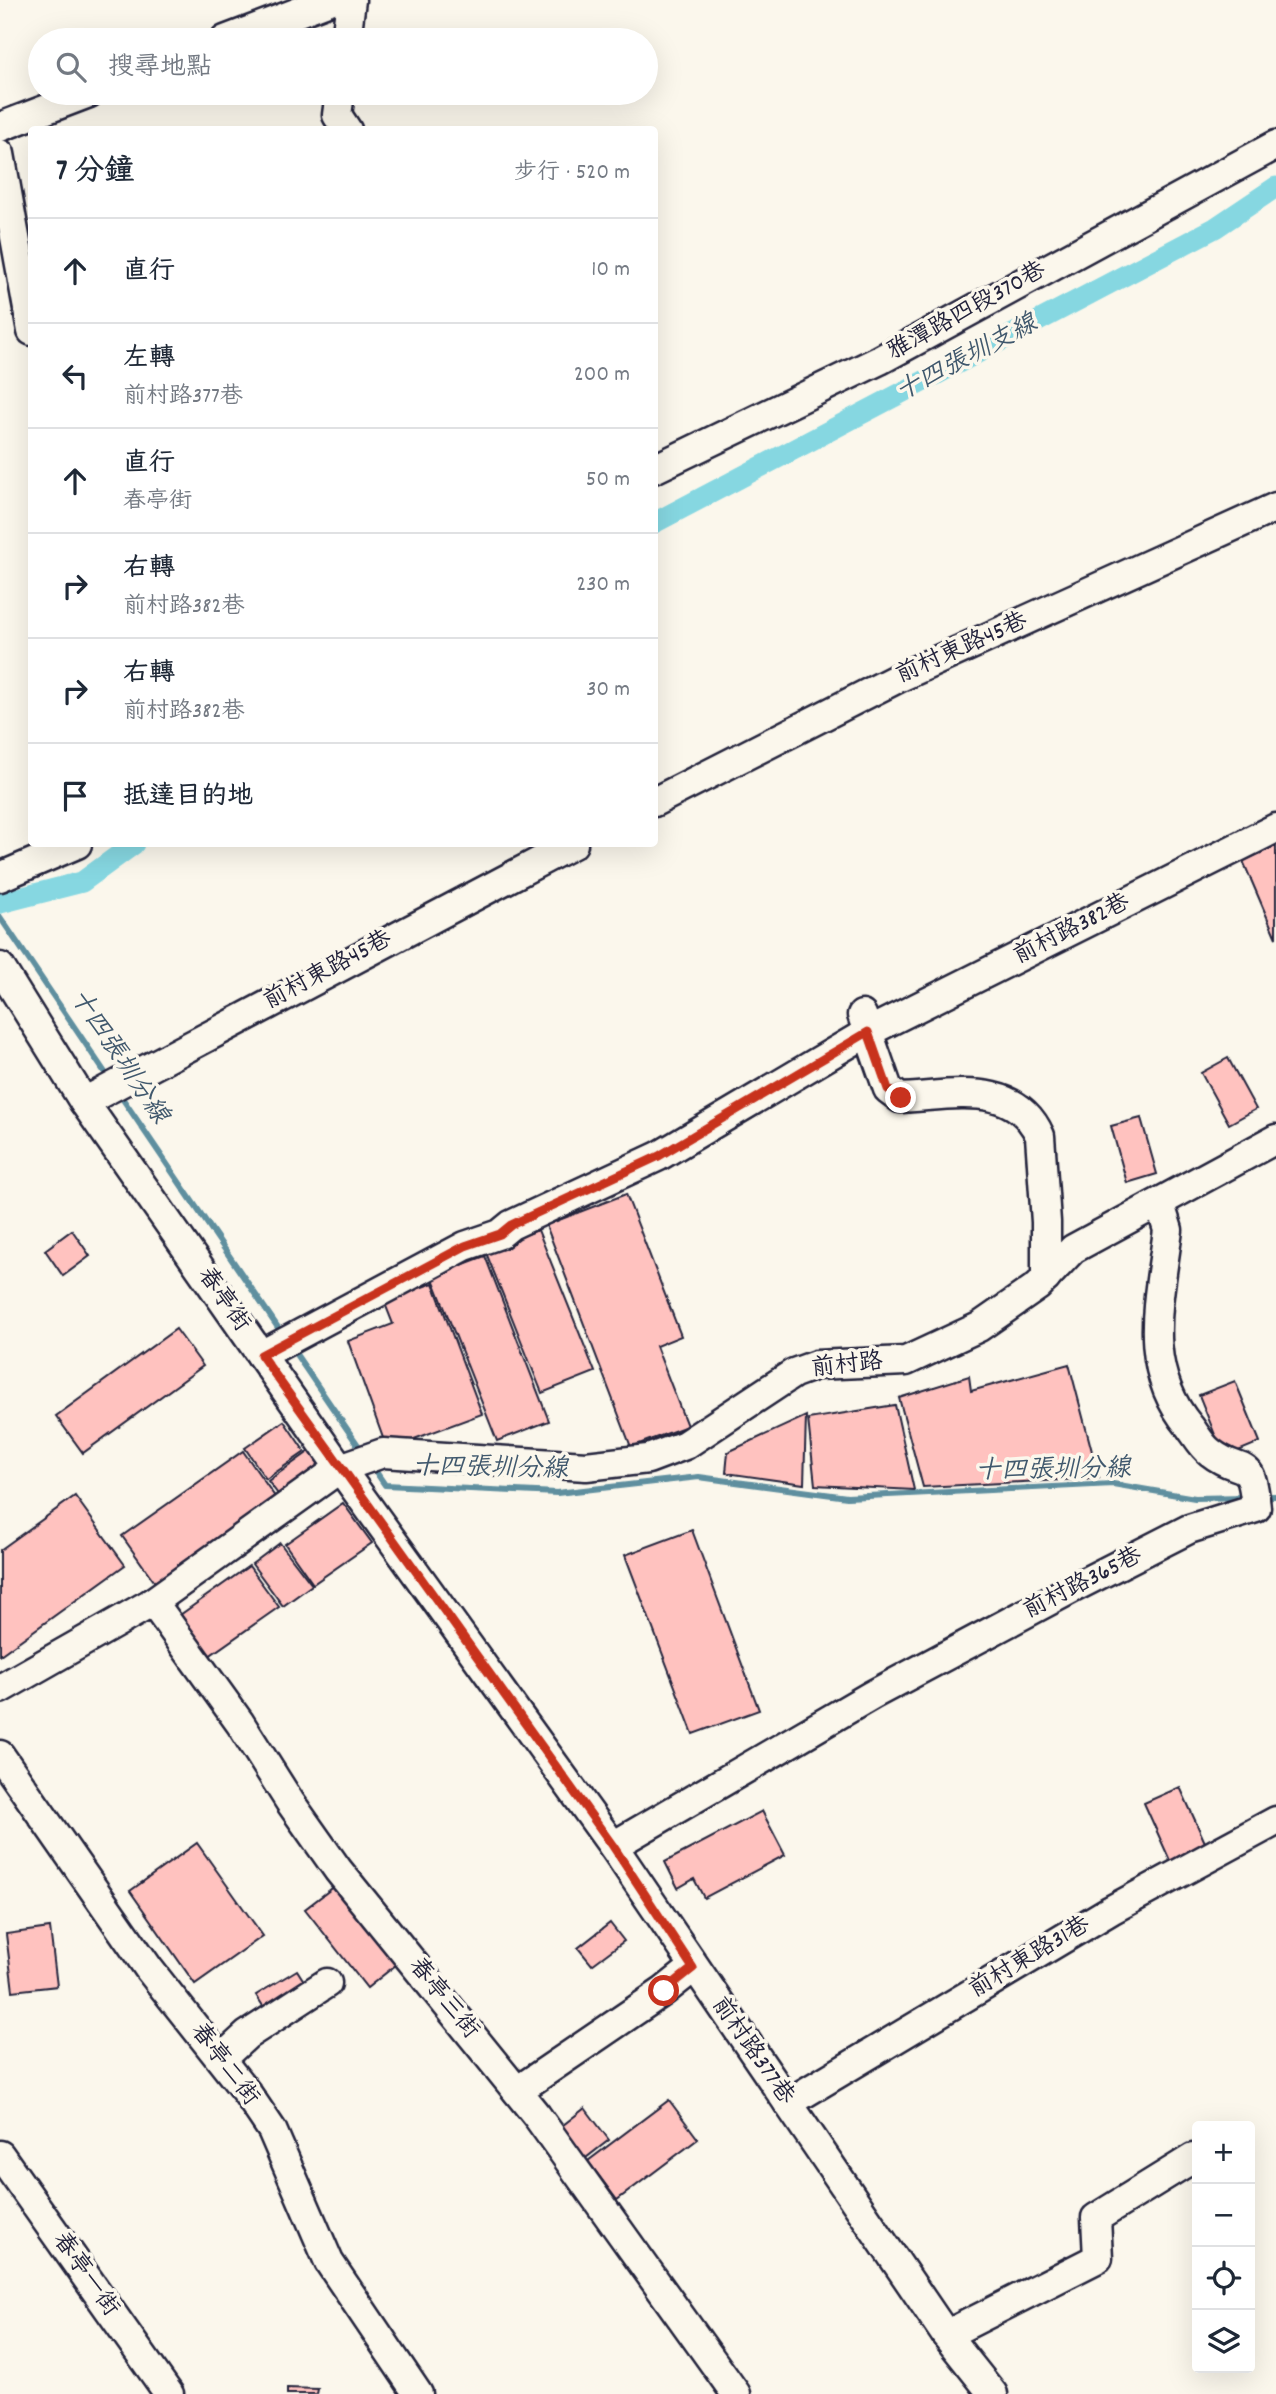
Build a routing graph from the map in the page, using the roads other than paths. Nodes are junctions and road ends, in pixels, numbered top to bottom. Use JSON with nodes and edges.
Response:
{"nodes":[{"id":1,"x":330,"y":0,"type":"edge"},
{"id":2,"x":351,"y":0,"type":"edge"},
{"id":3,"x":256,"y":28,"type":"edge"},
{"id":4,"x":348,"y":28,"type":"edge"},
{"id":5,"x":58,"y":105,"type":"edge"},
{"id":6,"x":338,"y":105,"type":"edge"},
{"id":7,"x":344,"y":126,"type":"edge"},
{"id":8,"x":0,"y":127,"type":"edge"},
{"id":9,"x":1276,"y":145,"type":"edge"},
{"id":10,"x":0,"y":154,"type":"edge"},
{"id":11,"x":28,"y":309,"type":"edge"},
{"id":12,"x":658,"y":467,"type":"edge"},
{"id":13,"x":1276,"y":508,"type":"edge"},
{"id":14,"x":658,"y":800,"type":"edge"},
{"id":15,"x":1276,"y":828,"type":"edge"},
{"id":16,"x":70,"y":847,"type":"edge"},
{"id":17,"x":567,"y":847,"type":"edge"},
{"id":18,"x":0,"y":877,"type":"edge"},
{"id":19,"x":0,"y":967,"type":"edge"},
{"id":20,"x":865,"y":1024,"type":"junction"},
{"id":21,"x":84,"y":1102,"type":"junction"},
{"id":22,"x":1276,"y":1139,"type":"edge"},
{"id":23,"x":1153,"y":1206,"type":"junction"},
{"id":24,"x":1045,"y":1278,"type":"junction"},
{"id":25,"x":261,"y":1355,"type":"junction"},
{"id":26,"x":340,"y":1468,"type":"junction"},
{"id":27,"x":153,"y":1602,"type":"junction"},
{"id":28,"x":0,"y":1689,"type":"edge"},
{"id":29,"x":0,"y":1755,"type":"edge"},
{"id":30,"x":1276,"y":1821,"type":"edge"},
{"id":31,"x":613,"y":1846,"type":"junction"},
{"id":32,"x":693,"y":1968,"type":"junction"},
{"id":33,"x":327,"y":1983,"type":"dead end"},
{"id":34,"x":221,"y":2059,"type":"junction"},
{"id":35,"x":517,"y":2091,"type":"junction"},
{"id":36,"x":788,"y":2103,"type":"junction"},
{"id":37,"x":0,"y":2155,"type":"edge"},
{"id":38,"x":1192,"y":2159,"type":"edge"},
{"id":39,"x":946,"y":2335,"type":"junction"},
{"id":40,"x":169,"y":2394,"type":"edge"},
{"id":41,"x":418,"y":2394,"type":"edge"},
{"id":42,"x":736,"y":2394,"type":"edge"},
{"id":43,"x":993,"y":2394,"type":"edge"}],
"edges":[{"from":1,"to":3,"type":"street"},
{"from":2,"to":4,"type":"street"},
{"from":5,"to":8,"type":"street"},
{"from":6,"to":7,"type":"street"},
{"from":9,"to":12,"type":"street","name":"雅潭路四段370巷"},
{"from":10,"to":11,"type":"street"},
{"from":13,"to":14,"type":"street","name":"前村東路45巷"},
{"from":15,"to":20,"type":"street","name":"前村路382巷"},
{"from":16,"to":18,"type":"street"},
{"from":17,"to":21,"type":"street","name":"前村東路45巷"},
{"from":19,"to":21,"type":"street","name":"春亭街"},
{"from":20,"to":24,"type":"street"},
{"from":20,"to":25,"type":"street","name":"前村路382巷"},
{"from":21,"to":25,"type":"street","name":"春亭街"},
{"from":22,"to":23,"type":"street","name":"前村路"},
{"from":23,"to":24,"type":"street","name":"前村路"},
{"from":23,"to":31,"type":"street","name":"前村路365巷"},
{"from":24,"to":26,"type":"street","name":"前村路"},
{"from":25,"to":26,"type":"street","name":"春亭街"},
{"from":26,"to":27,"type":"street"},
{"from":26,"to":31,"type":"street","name":"前村路377巷"},
{"from":27,"to":28,"type":"street"},
{"from":27,"to":35,"type":"street","name":"春亭三街"},
{"from":29,"to":34,"type":"street","name":"春亭二街"},
{"from":30,"to":36,"type":"street","name":"前村東路31巷"},
{"from":31,"to":32,"type":"street","name":"前村路377巷"},
{"from":32,"to":35,"type":"street"},
{"from":32,"to":36,"type":"street","name":"前村路377巷"},
{"from":33,"to":34,"type":"street"},
{"from":34,"to":41,"type":"street","name":"春亭二街"},
{"from":35,"to":42,"type":"street","name":"春亭三街"},
{"from":36,"to":39,"type":"street","name":"前村路377巷"},
{"from":37,"to":40,"type":"street","name":"春亭一街"},
{"from":38,"to":39,"type":"street"},
{"from":39,"to":43,"type":"street","name":"前村路377巷"}]}
